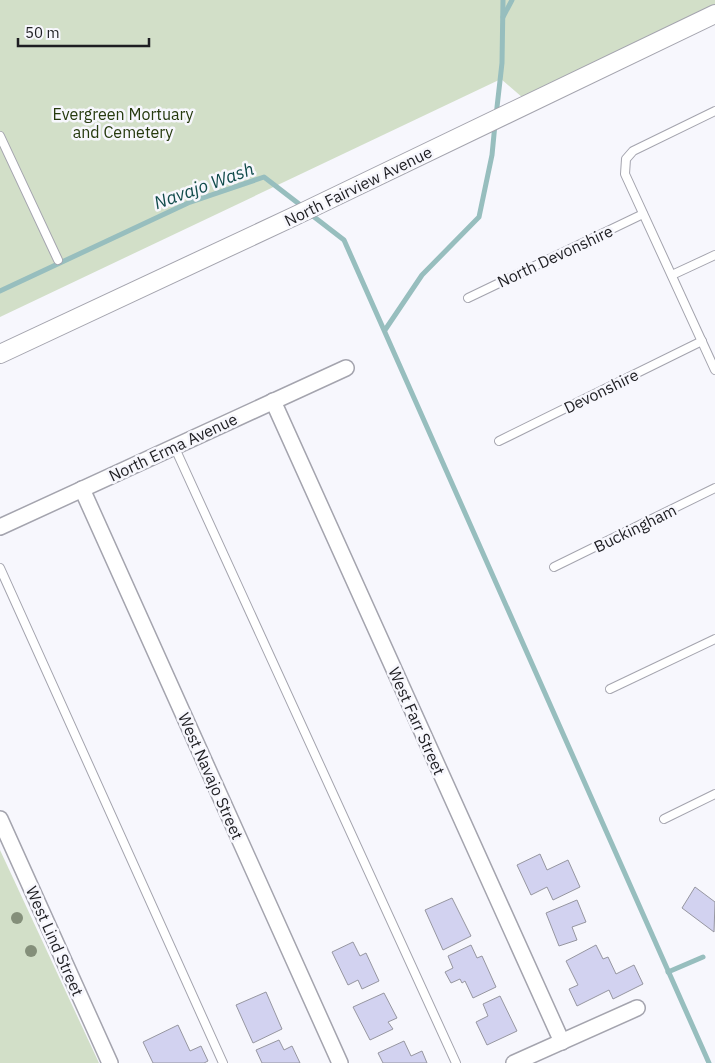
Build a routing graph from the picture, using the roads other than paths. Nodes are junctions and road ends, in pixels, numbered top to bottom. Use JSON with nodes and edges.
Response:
{"nodes":[{"id":1,"x":715,"y":14,"type":"edge"},
{"id":2,"x":715,"y":111,"type":"edge"},
{"id":3,"x":0,"y":136,"type":"edge"},
{"id":4,"x":643,"y":214,"type":"junction"},
{"id":5,"x":715,"y":255,"type":"edge"},
{"id":6,"x":58,"y":260,"type":"dead end"},
{"id":7,"x":672,"y":276,"type":"junction"},
{"id":8,"x":468,"y":298,"type":"dead end"},
{"id":9,"x":702,"y":341,"type":"junction"},
{"id":10,"x":0,"y":354,"type":"edge"},
{"id":11,"x":346,"y":368,"type":"dead end"},
{"id":12,"x":715,"y":370,"type":"edge"},
{"id":13,"x":273,"y":401,"type":"junction"},
{"id":14,"x":499,"y":441,"type":"dead end"},
{"id":15,"x":174,"y":446,"type":"junction"},
{"id":16,"x":715,"y":488,"type":"edge"},
{"id":17,"x":82,"y":489,"type":"junction"},
{"id":18,"x":0,"y":527,"type":"edge"},
{"id":19,"x":554,"y":567,"type":"dead end"},
{"id":20,"x":0,"y":568,"type":"edge"},
{"id":21,"x":715,"y":639,"type":"edge"},
{"id":22,"x":610,"y":689,"type":"dead end"},
{"id":23,"x":715,"y":794,"type":"edge"},
{"id":24,"x":0,"y":819,"type":"edge"},
{"id":25,"x":664,"y":819,"type":"dead end"},
{"id":26,"x":637,"y":1008,"type":"dead end"},
{"id":27,"x":562,"y":1042,"type":"junction"},
{"id":28,"x":110,"y":1063,"type":"edge"},
{"id":29,"x":223,"y":1063,"type":"edge"},
{"id":30,"x":340,"y":1063,"type":"edge"},
{"id":31,"x":456,"y":1063,"type":"edge"},
{"id":32,"x":514,"y":1063,"type":"edge"}],
"edges":[{"from":1,"to":10,"type":"street","name":"North Fairview Avenue"},
{"from":2,"to":4,"type":"lane"},
{"from":3,"to":6,"type":"lane"},
{"from":4,"to":7,"type":"lane"},
{"from":4,"to":8,"type":"lane","name":"North Devonshire"},
{"from":5,"to":7,"type":"lane"},
{"from":7,"to":9,"type":"lane"},
{"from":9,"to":12,"type":"lane"},
{"from":9,"to":14,"type":"lane","name":"Devonshire"},
{"from":11,"to":13,"type":"street","name":"North Erma Avenue"},
{"from":13,"to":15,"type":"street","name":"North Erma Avenue"},
{"from":13,"to":27,"type":"street","name":"West Farr Street"},
{"from":15,"to":17,"type":"street","name":"North Erma Avenue"},
{"from":15,"to":31,"type":"lane"},
{"from":16,"to":19,"type":"lane","name":"Buckingham"},
{"from":17,"to":18,"type":"street","name":"North Erma Avenue"},
{"from":17,"to":30,"type":"street","name":"West Navajo Street"},
{"from":20,"to":29,"type":"lane"},
{"from":21,"to":22,"type":"lane"},
{"from":23,"to":25,"type":"lane"},
{"from":24,"to":28,"type":"street","name":"West Lind Street"},
{"from":26,"to":27,"type":"street"},
{"from":27,"to":32,"type":"street"}]}
